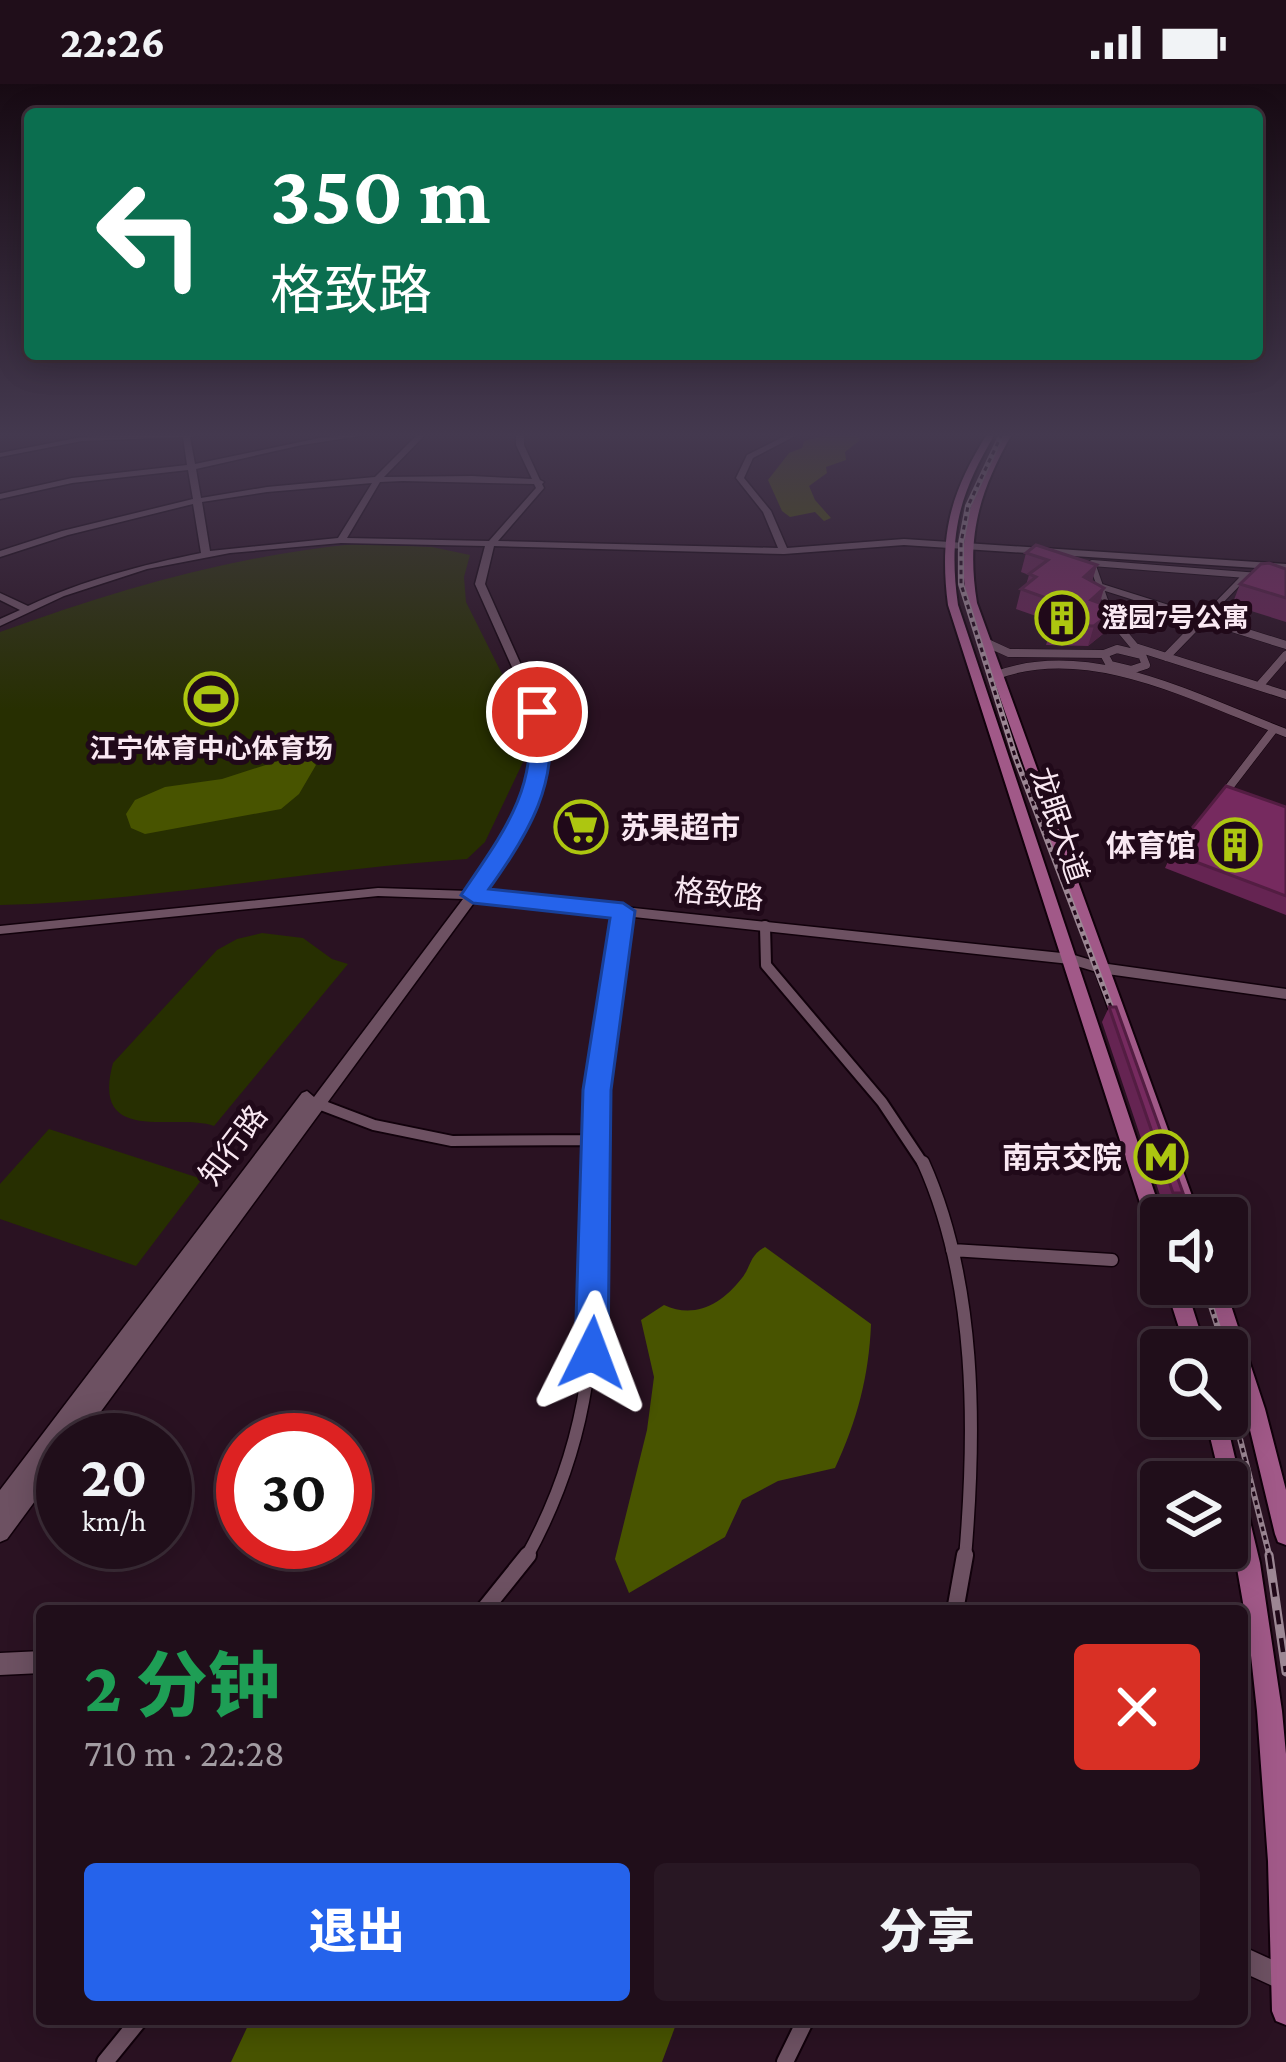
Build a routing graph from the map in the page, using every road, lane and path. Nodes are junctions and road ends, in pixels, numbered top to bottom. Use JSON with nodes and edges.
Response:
{"nodes":[{"id":1,"x":87,"y":526,"type":"edge"},
{"id":2,"x":202,"y":526,"type":"edge"},
{"id":3,"x":349,"y":526,"type":"edge"},
{"id":4,"x":508,"y":526,"type":"edge"},
{"id":5,"x":774,"y":526,"type":"edge"},
{"id":6,"x":950,"y":526,"type":"edge"},
{"id":7,"x":969,"y":526,"type":"edge"},
{"id":8,"x":341,"y":540,"type":"junction"},
{"id":9,"x":947,"y":544,"type":"junction"},
{"id":10,"x":490,"y":545,"type":"junction"},
{"id":11,"x":966,"y":546,"type":"junction"},
{"id":12,"x":784,"y":550,"type":"junction"},
{"id":13,"x":0,"y":554,"type":"edge"},
{"id":14,"x":206,"y":554,"type":"junction"},
{"id":15,"x":1286,"y":568,"type":"edge"},
{"id":16,"x":1244,"y":577,"type":"junction"},
{"id":17,"x":1286,"y":578,"type":"edge"},
{"id":18,"x":1099,"y":586,"type":"junction"},
{"id":19,"x":0,"y":601,"type":"edge"},
{"id":20,"x":21,"y":612,"type":"junction"},
{"id":21,"x":1203,"y":619,"type":"junction"},
{"id":22,"x":0,"y":623,"type":"edge"},
{"id":23,"x":986,"y":642,"type":"junction"},
{"id":24,"x":1286,"y":645,"type":"edge"},
{"id":25,"x":1133,"y":649,"type":"junction"},
{"id":26,"x":1104,"y":655,"type":"junction"},
{"id":27,"x":1286,"y":655,"type":"edge"},
{"id":28,"x":1166,"y":657,"type":"junction"},
{"id":29,"x":1114,"y":670,"type":"junction"},
{"id":30,"x":997,"y":675,"type":"junction"},
{"id":31,"x":1259,"y":686,"type":"junction"},
{"id":32,"x":1286,"y":695,"type":"edge"},
{"id":33,"x":1274,"y":729,"type":"junction"},
{"id":34,"x":1286,"y":733,"type":"edge"},
{"id":35,"x":1245,"y":802,"type":"edge"},
{"id":36,"x":467,"y":895,"type":"junction"},
{"id":37,"x":623,"y":911,"type":"junction"},
{"id":38,"x":765,"y":926,"type":"junction"},
{"id":39,"x":0,"y":930,"type":"edge"},
{"id":40,"x":1071,"y":959,"type":"junction"},
{"id":41,"x":1100,"y":968,"type":"junction"},
{"id":42,"x":1286,"y":994,"type":"edge"},
{"id":43,"x":316,"y":1103,"type":"junction"},
{"id":44,"x":595,"y":1140,"type":"junction"},
{"id":45,"x":1147,"y":1197,"type":"edge"},
{"id":46,"x":1183,"y":1197,"type":"edge"},
{"id":47,"x":952,"y":1250,"type":"junction"},
{"id":48,"x":1112,"y":1260,"type":"dead end"},
{"id":49,"x":1221,"y":1305,"type":"edge"},
{"id":50,"x":87,"y":1413,"type":"edge"},
{"id":51,"x":1221,"y":1437,"type":"edge"},
{"id":52,"x":36,"y":1483,"type":"edge"},
{"id":53,"x":0,"y":1506,"type":"edge"},
{"id":54,"x":0,"y":1532,"type":"edge"},
{"id":55,"x":1286,"y":1534,"type":"edge"},
{"id":56,"x":488,"y":1605,"type":"edge"},
{"id":57,"x":956,"y":1605,"type":"edge"},
{"id":58,"x":36,"y":1662,"type":"edge"},
{"id":59,"x":0,"y":1664,"type":"edge"},
{"id":60,"x":1248,"y":1962,"type":"edge"},
{"id":61,"x":1286,"y":1978,"type":"edge"},
{"id":62,"x":1286,"y":2011,"type":"edge"},
{"id":63,"x":135,"y":2025,"type":"edge"},
{"id":64,"x":803,"y":2025,"type":"edge"},
{"id":65,"x":105,"y":2062,"type":"edge"},
{"id":66,"x":785,"y":2062,"type":"edge"}],
"edges":[{"from":1,"to":13,"type":"street"},
{"from":2,"to":14,"type":"street"},
{"from":3,"to":8,"type":"street"},
{"from":4,"to":10,"type":"street"},
{"from":5,"to":12,"type":"street"},
{"from":6,"to":9,"type":"main road","name":"龙眠大道"},
{"from":7,"to":11,"type":"main road","name":"龙眠大道"},
{"from":8,"to":10,"type":"street"},
{"from":8,"to":14,"type":"street"},
{"from":9,"to":11,"type":"street"},
{"from":9,"to":12,"type":"street"},
{"from":9,"to":40,"type":"main road","name":"龙眠大道"},
{"from":10,"to":12,"type":"street"},
{"from":10,"to":36,"type":"street","name":"知行路"},
{"from":11,"to":15,"type":"street"},
{"from":11,"to":23,"type":"main road","name":"龙眠大道"},
{"from":14,"to":20,"type":"street"},
{"from":16,"to":17,"type":"street"},
{"from":16,"to":18,"type":"street"},
{"from":16,"to":21,"type":"street"},
{"from":18,"to":21,"type":"street"},
{"from":18,"to":25,"type":"street"},
{"from":19,"to":20,"type":"street"},
{"from":20,"to":22,"type":"street"},
{"from":21,"to":24,"type":"street"},
{"from":21,"to":28,"type":"street"},
{"from":23,"to":26,"type":"street"},
{"from":23,"to":30,"type":"main road","name":"龙眠大道"},
{"from":25,"to":26,"type":"street"},
{"from":25,"to":28,"type":"street"},
{"from":25,"to":29,"type":"street"},
{"from":26,"to":29,"type":"street"},
{"from":27,"to":31,"type":"street"},
{"from":28,"to":31,"type":"street"},
{"from":29,"to":30,"type":"street"},
{"from":29,"to":33,"type":"street"},
{"from":30,"to":41,"type":"main road","name":"龙眠大道"},
{"from":31,"to":32,"type":"street"},
{"from":33,"to":34,"type":"street"},
{"from":33,"to":35,"type":"street"},
{"from":36,"to":37,"type":"street","name":"格致路"},
{"from":36,"to":39,"type":"street","name":"格致路"},
{"from":36,"to":43,"type":"street","name":"知行路"},
{"from":36,"to":53,"type":"street","name":"知行路"},
{"from":37,"to":38,"type":"street","name":"格致路"},
{"from":37,"to":44,"type":"street"},
{"from":38,"to":40,"type":"street","name":"格致路"},
{"from":38,"to":47,"type":"street"},
{"from":40,"to":41,"type":"street","name":"格致路"},
{"from":40,"to":45,"type":"main road","name":"龙眠大道"},
{"from":41,"to":42,"type":"street","name":"格致路"},
{"from":41,"to":46,"type":"main road","name":"龙眠大道"},
{"from":43,"to":44,"type":"street"},
{"from":43,"to":50,"type":"street","name":"知行路"},
{"from":44,"to":56,"type":"street"},
{"from":47,"to":48,"type":"street"},
{"from":47,"to":57,"type":"street"},
{"from":49,"to":55,"type":"main road"},
{"from":51,"to":61,"type":"main road"},
{"from":52,"to":54,"type":"street","name":"知行路"},
{"from":58,"to":59,"type":"street"},
{"from":60,"to":61,"type":"street"},
{"from":61,"to":62,"type":"main road"},
{"from":63,"to":65,"type":"street"},
{"from":64,"to":66,"type":"street"}]}
